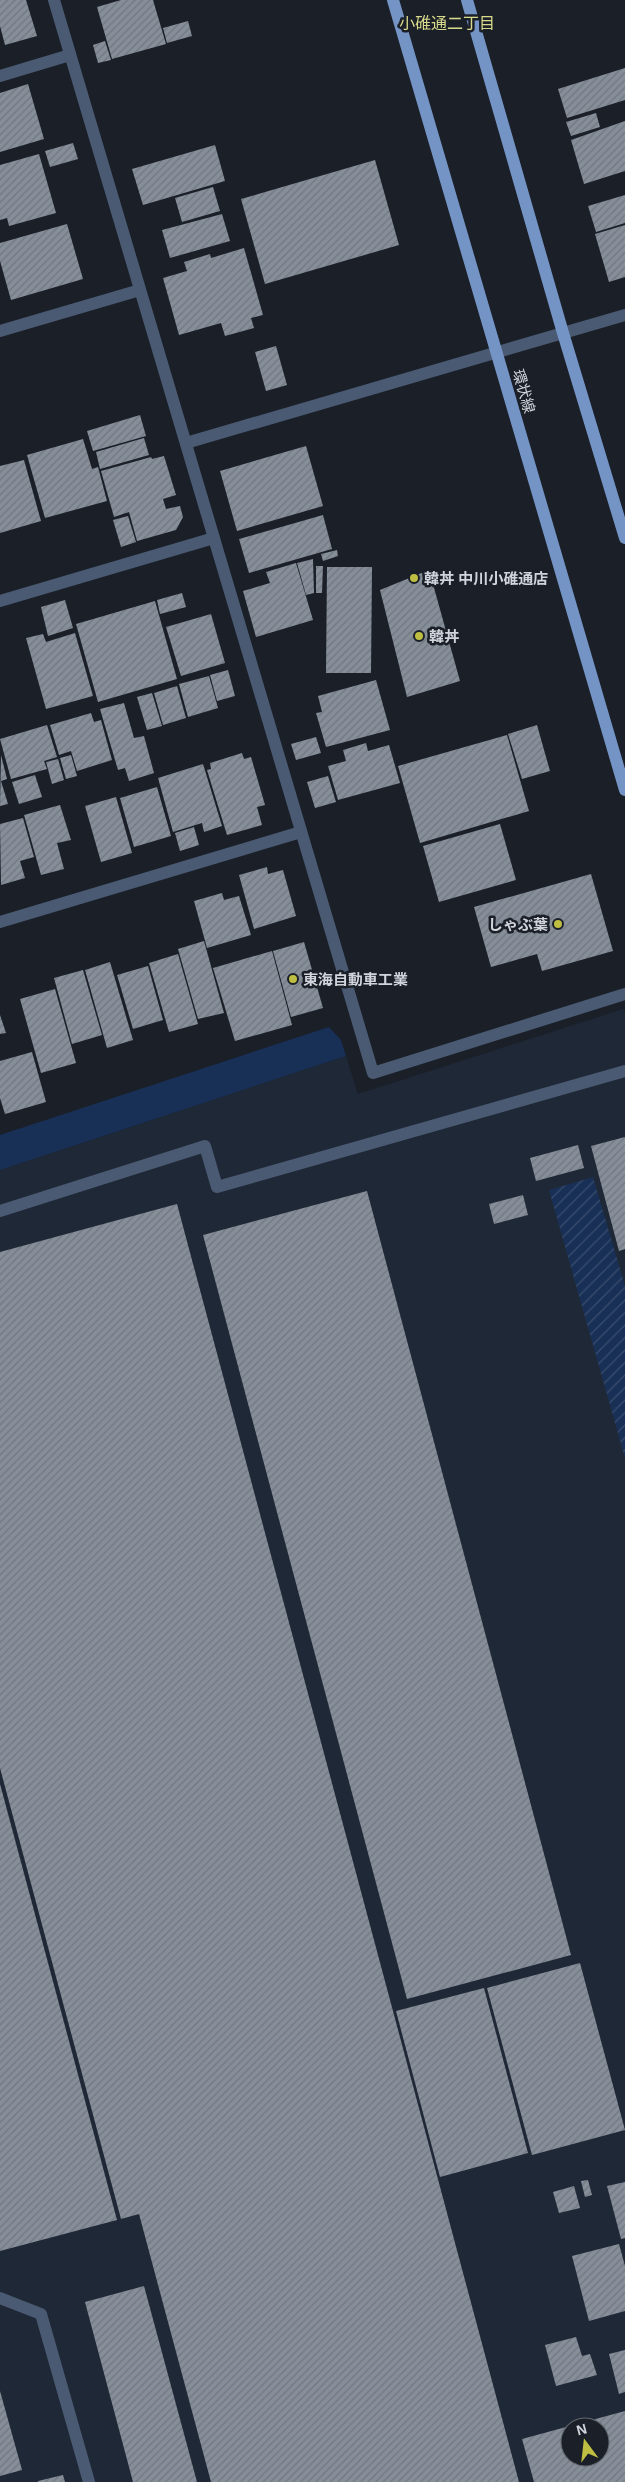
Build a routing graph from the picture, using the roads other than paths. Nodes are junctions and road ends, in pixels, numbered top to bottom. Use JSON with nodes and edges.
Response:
{"nodes":[{"id":1,"x":54,"y":0,"type":"edge"},
{"id":2,"x":393,"y":0,"type":"edge"},
{"id":3,"x":468,"y":0,"type":"edge"},
{"id":4,"x":70,"y":55,"type":"junction"},
{"id":5,"x":0,"y":76,"type":"edge"},
{"id":6,"x":140,"y":290,"type":"junction"},
{"id":7,"x":625,"y":314,"type":"edge"},
{"id":8,"x":0,"y":331,"type":"edge"},
{"id":9,"x":563,"y":333,"type":"junction"},
{"id":10,"x":497,"y":353,"type":"junction"},
{"id":11,"x":186,"y":443,"type":"junction"},
{"id":12,"x":214,"y":538,"type":"junction"},
{"id":13,"x":625,"y":538,"type":"edge"},
{"id":14,"x":0,"y":601,"type":"edge"},
{"id":15,"x":625,"y":790,"type":"edge"},
{"id":16,"x":301,"y":832,"type":"junction"},
{"id":17,"x":0,"y":922,"type":"edge"},
{"id":18,"x":625,"y":994,"type":"edge"},
{"id":19,"x":625,"y":1071,"type":"edge"},
{"id":20,"x":0,"y":1211,"type":"edge"},
{"id":21,"x":0,"y":2298,"type":"edge"},
{"id":22,"x":89,"y":2482,"type":"edge"}],
"edges":[{"from":1,"to":4,"type":"street"},
{"from":2,"to":10,"type":"main road","name":"環状線"},
{"from":3,"to":9,"type":"main road"},
{"from":4,"to":5,"type":"street"},
{"from":4,"to":6,"type":"street"},
{"from":6,"to":8,"type":"street"},
{"from":6,"to":11,"type":"street"},
{"from":7,"to":9,"type":"street"},
{"from":9,"to":10,"type":"street"},
{"from":9,"to":13,"type":"main road"},
{"from":10,"to":11,"type":"street"},
{"from":10,"to":15,"type":"main road","name":"環状線"},
{"from":11,"to":12,"type":"street"},
{"from":12,"to":14,"type":"street"},
{"from":12,"to":16,"type":"street"},
{"from":16,"to":17,"type":"street"},
{"from":16,"to":18,"type":"street"},
{"from":19,"to":20,"type":"street"},
{"from":21,"to":22,"type":"street"}]}
